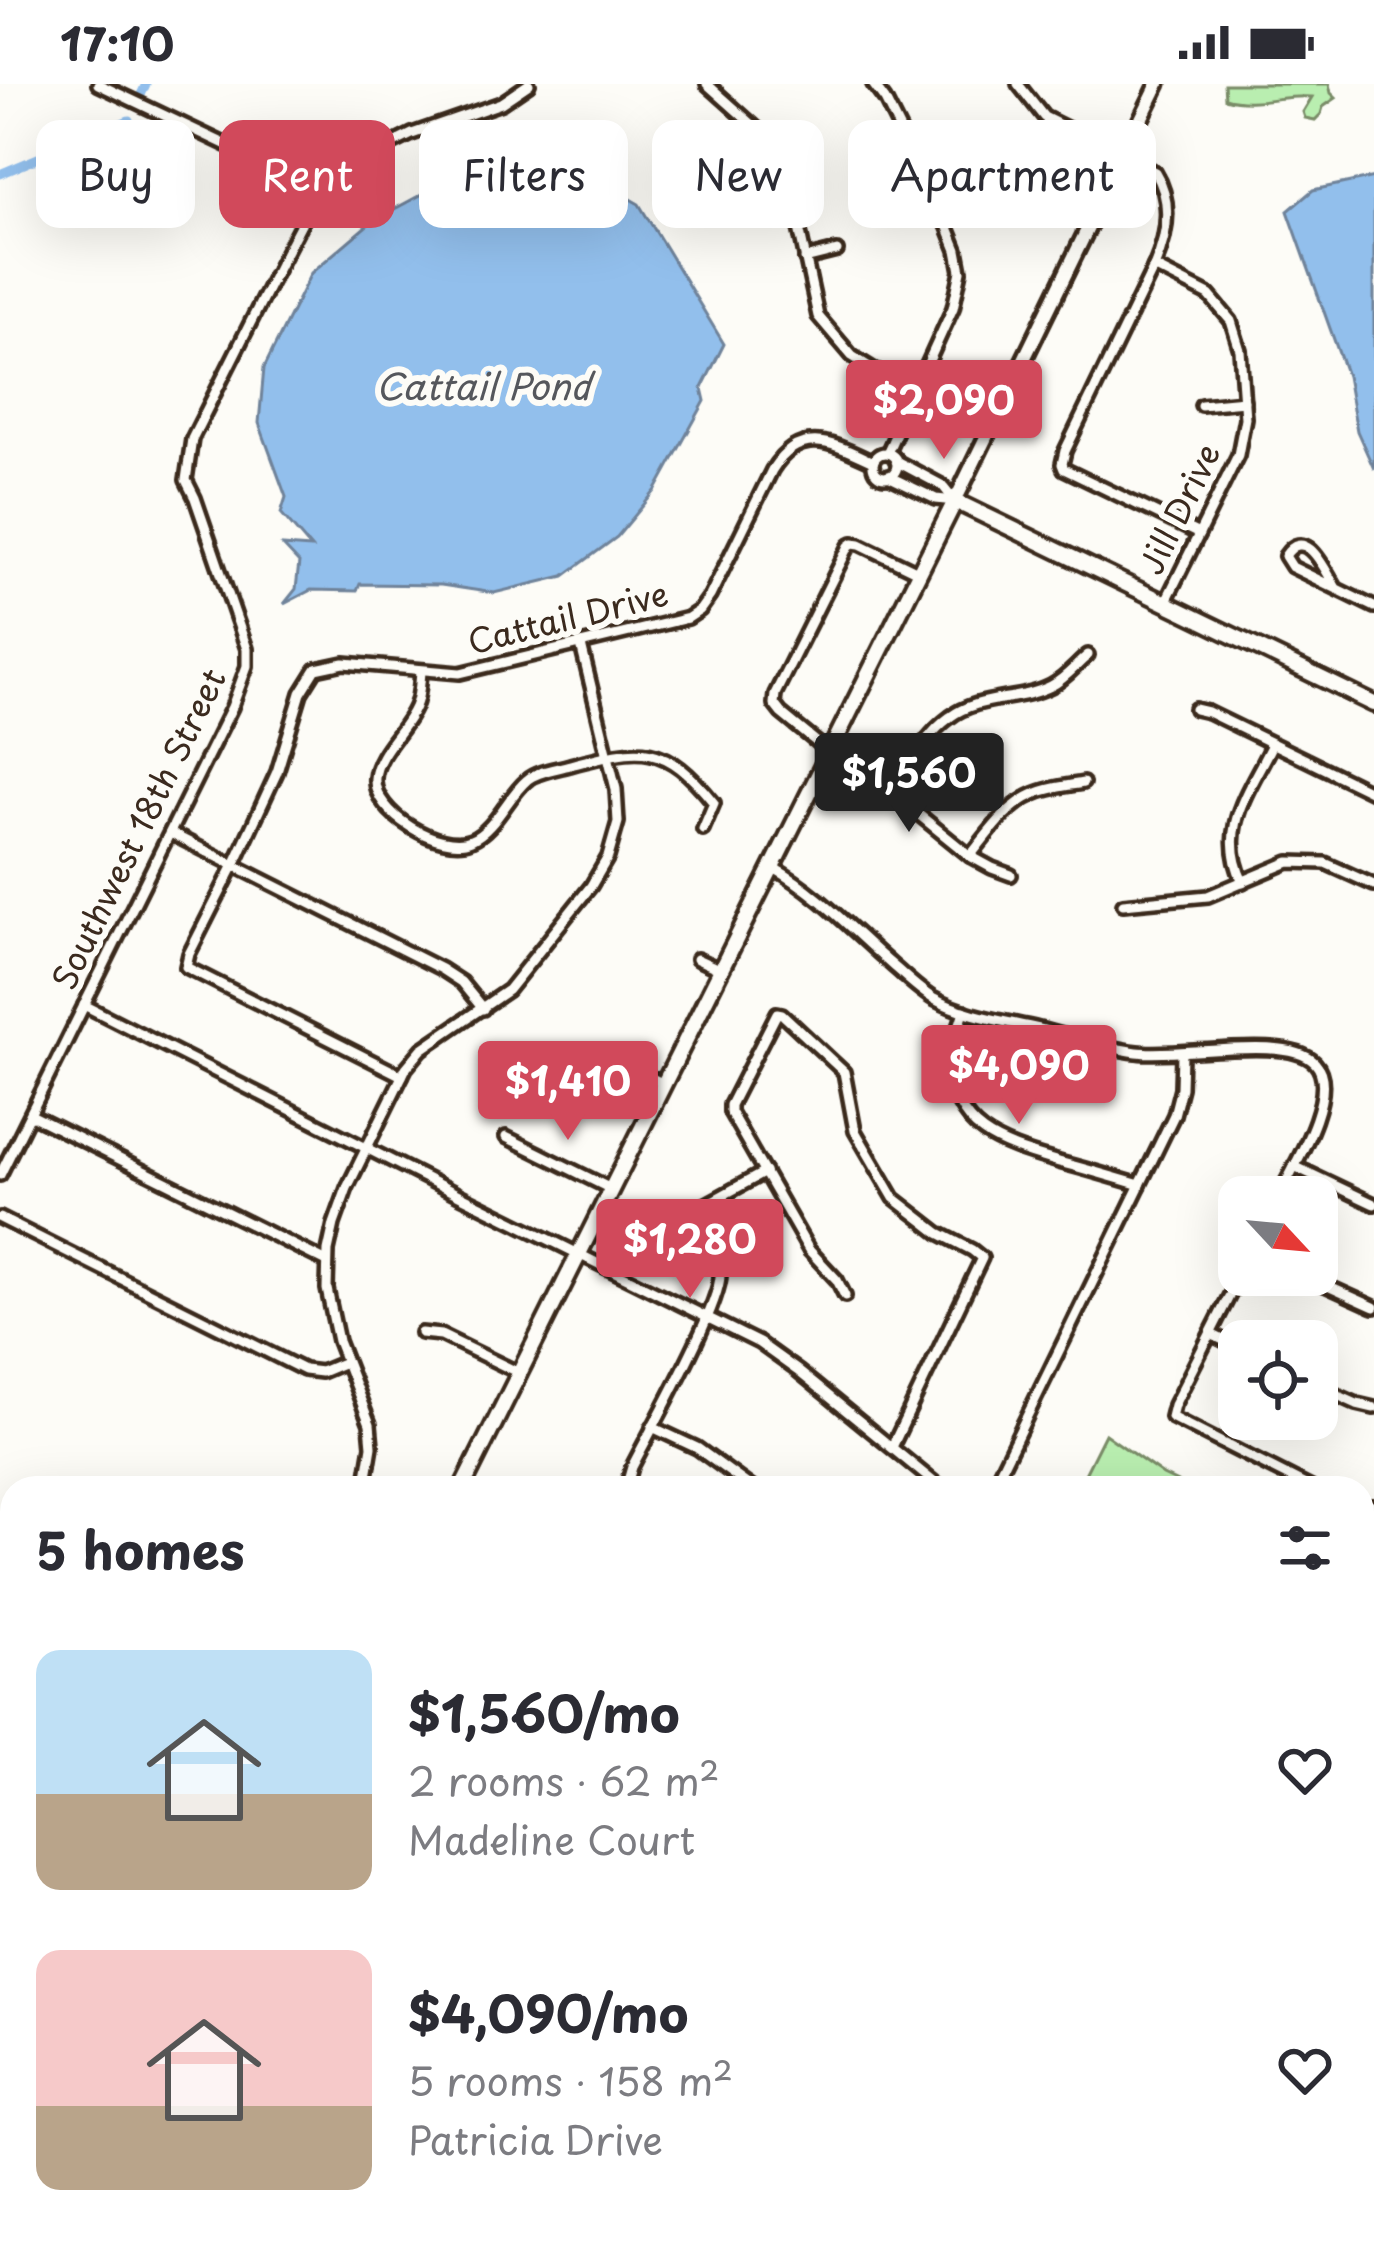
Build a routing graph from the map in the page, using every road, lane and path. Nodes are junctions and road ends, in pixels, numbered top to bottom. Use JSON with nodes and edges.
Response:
{"nodes":[{"id":1,"x":98,"y":84,"type":"edge"},
{"id":2,"x":529,"y":84,"type":"edge"},
{"id":3,"x":707,"y":84,"type":"edge"},
{"id":4,"x":873,"y":84,"type":"edge"},
{"id":5,"x":1018,"y":84,"type":"edge"},
{"id":6,"x":1158,"y":84,"type":"edge"},
{"id":7,"x":1049,"y":120,"type":"edge"},
{"id":8,"x":1141,"y":120,"type":"edge"},
{"id":9,"x":219,"y":141,"type":"edge"},
{"id":10,"x":395,"y":142,"type":"edge"},
{"id":11,"x":1156,"y":176,"type":"edge"},
{"id":12,"x":299,"y":228,"type":"edge"},
{"id":13,"x":1089,"y":228,"type":"edge"},
{"id":14,"x":837,"y":251,"type":"dead end"},
{"id":15,"x":806,"y":259,"type":"junction"},
{"id":16,"x":1154,"y":267,"type":"junction"},
{"id":17,"x":913,"y":394,"type":"junction"},
{"id":18,"x":1244,"y":401,"type":"junction"},
{"id":19,"x":1202,"y":405,"type":"dead end"},
{"id":20,"x":886,"y":453,"type":"junction"},
{"id":21,"x":896,"y":461,"type":"junction"},
{"id":22,"x":873,"y":462,"type":"junction"},
{"id":23,"x":888,"y":476,"type":"junction"},
{"id":24,"x":956,"y":501,"type":"junction"},
{"id":25,"x":1199,"y":534,"type":"junction"},
{"id":26,"x":920,"y":574,"type":"junction"},
{"id":27,"x":1336,"y":588,"type":"junction"},
{"id":28,"x":1165,"y":603,"type":"junction"},
{"id":29,"x":1374,"y":607,"type":"edge"},
{"id":30,"x":581,"y":645,"type":"junction"},
{"id":31,"x":1088,"y":655,"type":"dead end"},
{"id":32,"x":421,"y":671,"type":"junction"},
{"id":33,"x":1374,"y":704,"type":"edge"},
{"id":34,"x":1196,"y":709,"type":"dead end"},
{"id":35,"x":1272,"y":744,"type":"junction"},
{"id":36,"x":829,"y":753,"type":"junction"},
{"id":37,"x":607,"y":755,"type":"junction"},
{"id":38,"x":1083,"y":783,"type":"dead end"},
{"id":39,"x":891,"y":792,"type":"junction"},
{"id":40,"x":1374,"y":794,"type":"edge"},
{"id":41,"x":704,"y":829,"type":"dead end"},
{"id":42,"x":170,"y":833,"type":"junction"},
{"id":43,"x":970,"y":856,"type":"junction"},
{"id":44,"x":234,"y":866,"type":"junction"},
{"id":45,"x":772,"y":868,"type":"junction"},
{"id":46,"x":1011,"y":875,"type":"dead end"},
{"id":47,"x":1243,"y":882,"type":"junction"},
{"id":48,"x":1374,"y":885,"type":"edge"},
{"id":49,"x":1123,"y":904,"type":"dead end"},
{"id":50,"x":698,"y":958,"type":"dead end"},
{"id":51,"x":721,"y":970,"type":"junction"},
{"id":52,"x":84,"y":1005,"type":"junction"},
{"id":53,"x":483,"y":1009,"type":"junction"},
{"id":54,"x":964,"y":1011,"type":"junction"},
{"id":55,"x":1182,"y":1054,"type":"junction"},
{"id":56,"x":613,"y":1059,"type":"dead end"},
{"id":57,"x":402,"y":1076,"type":"junction"},
{"id":58,"x":664,"y":1084,"type":"junction"},
{"id":59,"x":31,"y":1114,"type":"junction"},
{"id":60,"x":506,"y":1138,"type":"dead end"},
{"id":61,"x":367,"y":1149,"type":"junction"},
{"id":62,"x":1294,"y":1166,"type":"junction"},
{"id":63,"x":764,"y":1172,"type":"junction"},
{"id":64,"x":0,"y":1175,"type":"edge"},
{"id":65,"x":1289,"y":1176,"type":"edge"},
{"id":66,"x":1140,"y":1185,"type":"junction"},
{"id":67,"x":611,"y":1189,"type":"junction"},
{"id":68,"x":1374,"y":1204,"type":"edge"},
{"id":69,"x":0,"y":1218,"type":"edge"},
{"id":70,"x":579,"y":1254,"type":"junction"},
{"id":71,"x":327,"y":1262,"type":"junction"},
{"id":72,"x":1338,"y":1291,"type":"edge"},
{"id":73,"x":844,"y":1296,"type":"dead end"},
{"id":74,"x":1230,"y":1296,"type":"edge"},
{"id":75,"x":1374,"y":1307,"type":"edge"},
{"id":76,"x":706,"y":1319,"type":"junction"},
{"id":77,"x":421,"y":1333,"type":"dead end"},
{"id":78,"x":1211,"y":1334,"type":"junction"},
{"id":79,"x":1218,"y":1338,"type":"edge"},
{"id":80,"x":345,"y":1362,"type":"junction"},
{"id":81,"x":520,"y":1373,"type":"junction"},
{"id":82,"x":1338,"y":1395,"type":"edge"},
{"id":83,"x":1374,"y":1408,"type":"edge"},
{"id":84,"x":652,"y":1427,"type":"junction"},
{"id":85,"x":892,"y":1447,"type":"junction"},
{"id":86,"x":367,"y":1476,"type":"edge"},
{"id":87,"x":468,"y":1476,"type":"edge"},
{"id":88,"x":629,"y":1476,"type":"edge"},
{"id":89,"x":736,"y":1476,"type":"edge"},
{"id":90,"x":927,"y":1476,"type":"edge"},
{"id":91,"x":998,"y":1476,"type":"edge"},
{"id":92,"x":1287,"y":1476,"type":"edge"}],
"edges":[{"from":1,"to":9,"type":"street"},
{"from":2,"to":10,"type":"street","name":"Southwest 18th Street"},
{"from":3,"to":15,"type":"street"},
{"from":4,"to":17,"type":"street"},
{"from":5,"to":7,"type":"street"},
{"from":6,"to":8,"type":"street"},
{"from":11,"to":16,"type":"street"},
{"from":12,"to":42,"type":"street","name":"Southwest 18th Street"},
{"from":13,"to":24,"type":"street"},
{"from":14,"to":15,"type":"street"},
{"from":15,"to":17,"type":"street"},
{"from":16,"to":18,"type":"street","name":"Jill Drive"},
{"from":16,"to":25,"type":"street"},
{"from":17,"to":20,"type":"street"},
{"from":18,"to":19,"type":"street"},
{"from":18,"to":25,"type":"street","name":"Jill Drive"},
{"from":20,"to":21,"type":"street"},
{"from":20,"to":22,"type":"street"},
{"from":21,"to":23,"type":"street"},
{"from":21,"to":24,"type":"street"},
{"from":22,"to":23,"type":"street"},
{"from":22,"to":30,"type":"street","name":"Cattail Drive"},
{"from":23,"to":24,"type":"street"},
{"from":24,"to":26,"type":"main road"},
{"from":24,"to":28,"type":"main road"},
{"from":25,"to":28,"type":"street","name":"Jill Drive"},
{"from":26,"to":36,"type":"main road"},
{"from":26,"to":36,"type":"street"},
{"from":27,"to":27,"type":"street"},
{"from":27,"to":29,"type":"street"},
{"from":28,"to":33,"type":"main road"},
{"from":30,"to":32,"type":"street","name":"Cattail Drive"},
{"from":30,"to":37,"type":"street"},
{"from":31,"to":39,"type":"street"},
{"from":32,"to":37,"type":"street"},
{"from":32,"to":44,"type":"street","name":"Cattail Drive"},
{"from":34,"to":35,"type":"street"},
{"from":35,"to":40,"type":"street"},
{"from":35,"to":47,"type":"street"},
{"from":36,"to":39,"type":"street"},
{"from":36,"to":45,"type":"main road"},
{"from":37,"to":41,"type":"street"},
{"from":37,"to":53,"type":"street"},
{"from":38,"to":43,"type":"street"},
{"from":39,"to":43,"type":"street"},
{"from":42,"to":44,"type":"street"},
{"from":42,"to":52,"type":"street","name":"Southwest 18th Street"},
{"from":43,"to":46,"type":"street"},
{"from":44,"to":53,"type":"street"},
{"from":44,"to":57,"type":"street"},
{"from":45,"to":51,"type":"main road"},
{"from":45,"to":54,"type":"street"},
{"from":47,"to":48,"type":"street"},
{"from":47,"to":49,"type":"street"},
{"from":50,"to":51,"type":"street"},
{"from":51,"to":58,"type":"main road"},
{"from":52,"to":59,"type":"street","name":"Southwest 18th Street"},
{"from":52,"to":61,"type":"street"},
{"from":53,"to":57,"type":"street"},
{"from":54,"to":55,"type":"street"},
{"from":54,"to":66,"type":"street"},
{"from":55,"to":62,"type":"street"},
{"from":55,"to":66,"type":"street"},
{"from":56,"to":58,"type":"street"},
{"from":57,"to":61,"type":"street"},
{"from":58,"to":67,"type":"main road"},
{"from":59,"to":64,"type":"street","name":"Southwest 18th Street"},
{"from":59,"to":71,"type":"street"},
{"from":60,"to":67,"type":"street"},
{"from":61,"to":70,"type":"street"},
{"from":61,"to":71,"type":"street"},
{"from":62,"to":65,"type":"street"},
{"from":62,"to":68,"type":"street"},
{"from":63,"to":73,"type":"street"},
{"from":63,"to":76,"type":"street"},
{"from":63,"to":85,"type":"street"},
{"from":66,"to":91,"type":"street"},
{"from":67,"to":70,"type":"main road"},
{"from":69,"to":80,"type":"street"},
{"from":70,"to":76,"type":"street"},
{"from":70,"to":81,"type":"main road"},
{"from":71,"to":80,"type":"street"},
{"from":72,"to":75,"type":"street"},
{"from":74,"to":78,"type":"street"},
{"from":76,"to":84,"type":"street"},
{"from":76,"to":85,"type":"street"},
{"from":77,"to":81,"type":"street"},
{"from":78,"to":79,"type":"street"},
{"from":78,"to":92,"type":"street"},
{"from":80,"to":86,"type":"street"},
{"from":81,"to":87,"type":"main road"},
{"from":82,"to":83,"type":"street"},
{"from":84,"to":88,"type":"street"},
{"from":84,"to":89,"type":"street"},
{"from":85,"to":90,"type":"street"}]}
